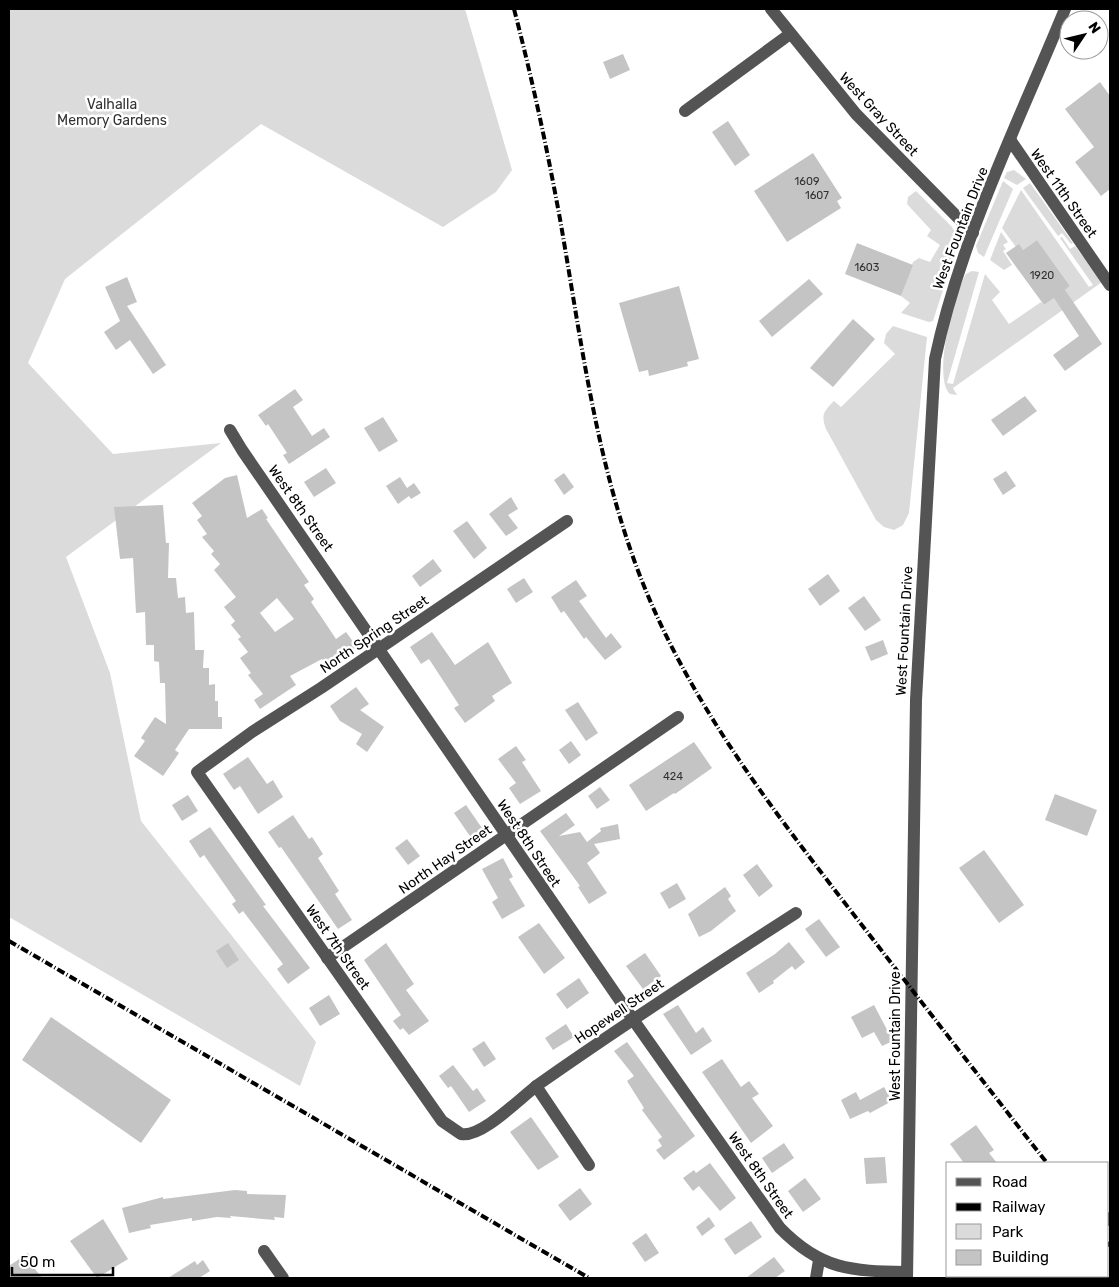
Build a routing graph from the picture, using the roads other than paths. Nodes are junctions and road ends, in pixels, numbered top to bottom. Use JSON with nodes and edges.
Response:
{"nodes":[{"id":1,"x":772,"y":9,"type":"edge"},
{"id":2,"x":1065,"y":9,"type":"edge"},
{"id":3,"x":790,"y":34,"type":"junction"},
{"id":4,"x":685,"y":111,"type":"dead end"},
{"id":5,"x":1011,"y":141,"type":"junction"},
{"id":6,"x":973,"y":233,"type":"junction"},
{"id":7,"x":1110,"y":285,"type":"edge"},
{"id":8,"x":230,"y":430,"type":"dead end"},
{"id":9,"x":567,"y":521,"type":"dead end"},
{"id":10,"x":380,"y":648,"type":"junction"},
{"id":11,"x":678,"y":717,"type":"dead end"},
{"id":12,"x":197,"y":772,"type":"joint"},
{"id":13,"x":506,"y":835,"type":"junction"},
{"id":14,"x":796,"y":913,"type":"dead end"},
{"id":15,"x":327,"y":958,"type":"junction"},
{"id":16,"x":632,"y":1018,"type":"junction"},
{"id":17,"x":536,"y":1086,"type":"junction"},
{"id":18,"x":461,"y":1134,"type":"joint"},
{"id":19,"x":589,"y":1165,"type":"dead end"},
{"id":20,"x":264,"y":1251,"type":"dead end"},
{"id":21,"x":819,"y":1260,"type":"junction"},
{"id":22,"x":907,"y":1275,"type":"edge"},
{"id":23,"x":283,"y":1278,"type":"edge"},
{"id":24,"x":816,"y":1278,"type":"edge"}],
"edges":[{"from":1,"to":3,"type":"street","name":"West Gray Street"},
{"from":2,"to":5,"type":"street","name":"West Fountain Drive"},
{"from":3,"to":4,"type":"street"},
{"from":3,"to":6,"type":"street","name":"West Gray Street"},
{"from":5,"to":6,"type":"street","name":"West Fountain Drive"},
{"from":5,"to":7,"type":"street","name":"West 11th Street"},
{"from":6,"to":22,"type":"street","name":"West Fountain Drive"},
{"from":8,"to":10,"type":"street","name":"West 8th Street"},
{"from":9,"to":10,"type":"street","name":"North Spring Street"},
{"from":10,"to":12,"type":"street","name":"North Spring Street"},
{"from":10,"to":13,"type":"street","name":"West 8th Street"},
{"from":11,"to":13,"type":"street","name":"North Hay Street"},
{"from":12,"to":15,"type":"street","name":"West 7th Street"},
{"from":13,"to":15,"type":"street","name":"North Hay Street"},
{"from":13,"to":16,"type":"street","name":"West 8th Street"},
{"from":14,"to":16,"type":"street","name":"Hopewell Street"},
{"from":15,"to":18,"type":"street","name":"West 7th Street"},
{"from":16,"to":17,"type":"street","name":"Hopewell Street"},
{"from":16,"to":21,"type":"street","name":"West 8th Street"},
{"from":17,"to":18,"type":"street","name":"Hopewell Street"},
{"from":17,"to":19,"type":"street"},
{"from":20,"to":23,"type":"street"},
{"from":21,"to":22,"type":"street","name":"West 8th Street"},
{"from":21,"to":24,"type":"street"}]}
